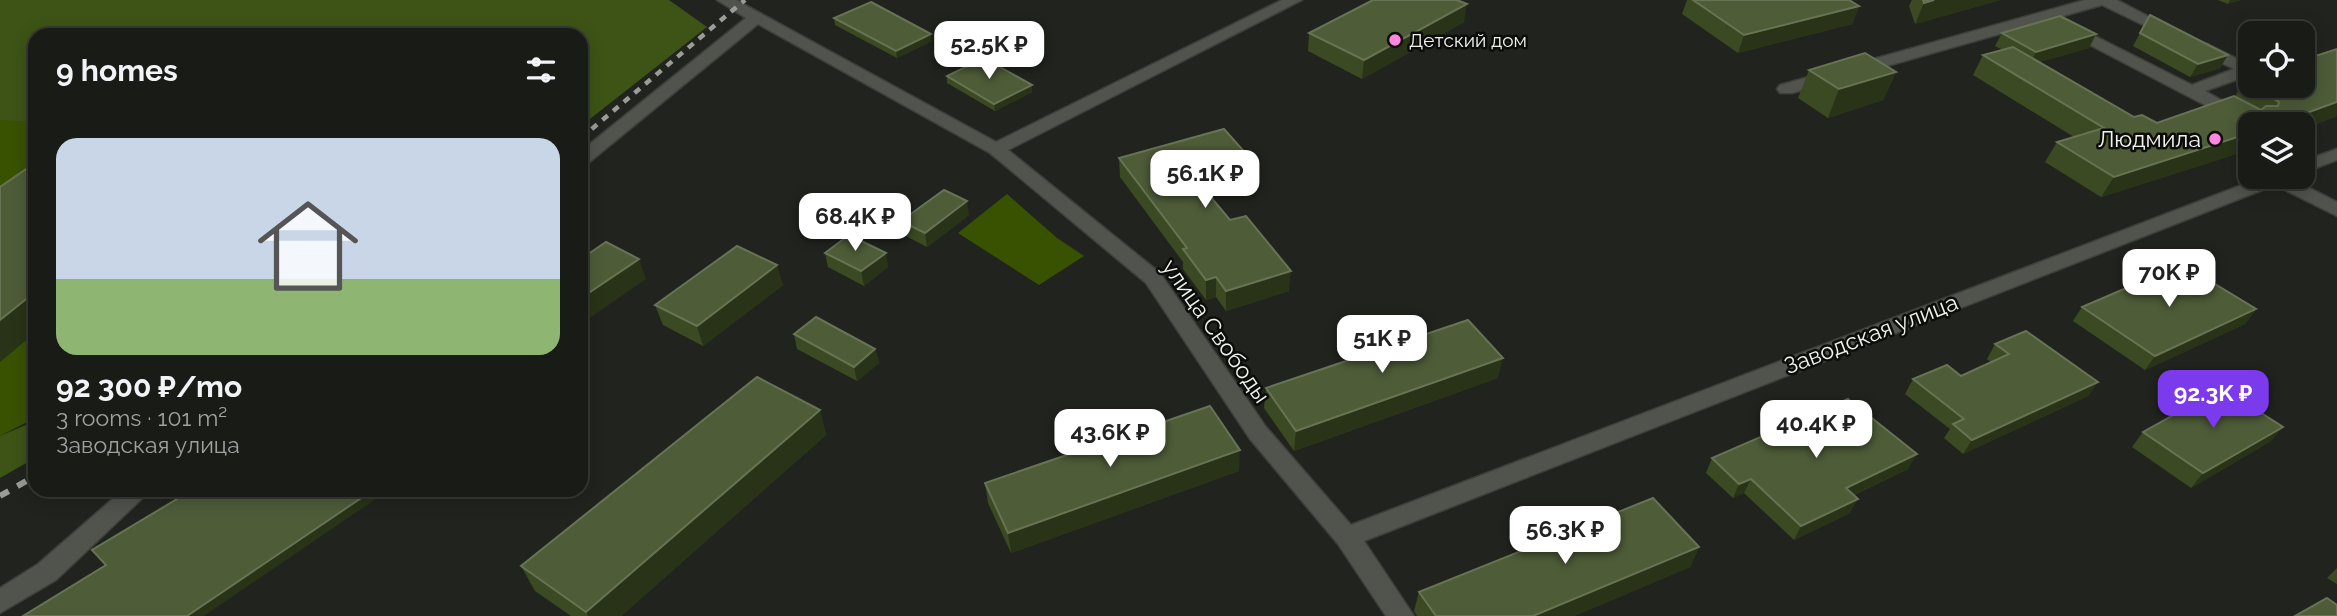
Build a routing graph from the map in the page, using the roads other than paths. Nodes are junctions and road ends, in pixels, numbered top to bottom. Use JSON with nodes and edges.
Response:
{"nodes":[{"id":1,"x":725,"y":0,"type":"edge"},
{"id":2,"x":1294,"y":0,"type":"edge"},
{"id":3,"x":2103,"y":0,"type":"edge"},
{"id":4,"x":2046,"y":16,"type":"junction"},
{"id":5,"x":755,"y":18,"type":"junction"},
{"id":6,"x":1786,"y":89,"type":"dead end"},
{"id":7,"x":2190,"y":91,"type":"junction"},
{"id":8,"x":2238,"y":115,"type":"edge"},
{"id":9,"x":996,"y":149,"type":"junction"},
{"id":10,"x":588,"y":154,"type":"edge"},
{"id":11,"x":2246,"y":189,"type":"edge"},
{"id":12,"x":2299,"y":189,"type":"edge"},
{"id":13,"x":2337,"y":210,"type":"edge"},
{"id":14,"x":131,"y":497,"type":"edge"},
{"id":15,"x":1347,"y":537,"type":"junction"},
{"id":16,"x":0,"y":602,"type":"edge"},
{"id":17,"x":1401,"y":616,"type":"edge"}],
"edges":[{"from":1,"to":5,"type":"street","name":"улица Свободы"},
{"from":2,"to":9,"type":"street"},
{"from":3,"to":4,"type":"street"},
{"from":3,"to":7,"type":"street"},
{"from":4,"to":6,"type":"street"},
{"from":4,"to":7,"type":"street"},
{"from":5,"to":9,"type":"street","name":"улица Свободы"},
{"from":5,"to":10,"type":"street"},
{"from":7,"to":8,"type":"street"},
{"from":9,"to":15,"type":"street","name":"улица Свободы"},
{"from":11,"to":15,"type":"street","name":"Заводская улица"},
{"from":12,"to":13,"type":"street"},
{"from":14,"to":16,"type":"street"},
{"from":15,"to":17,"type":"street","name":"улица Свободы"}]}
